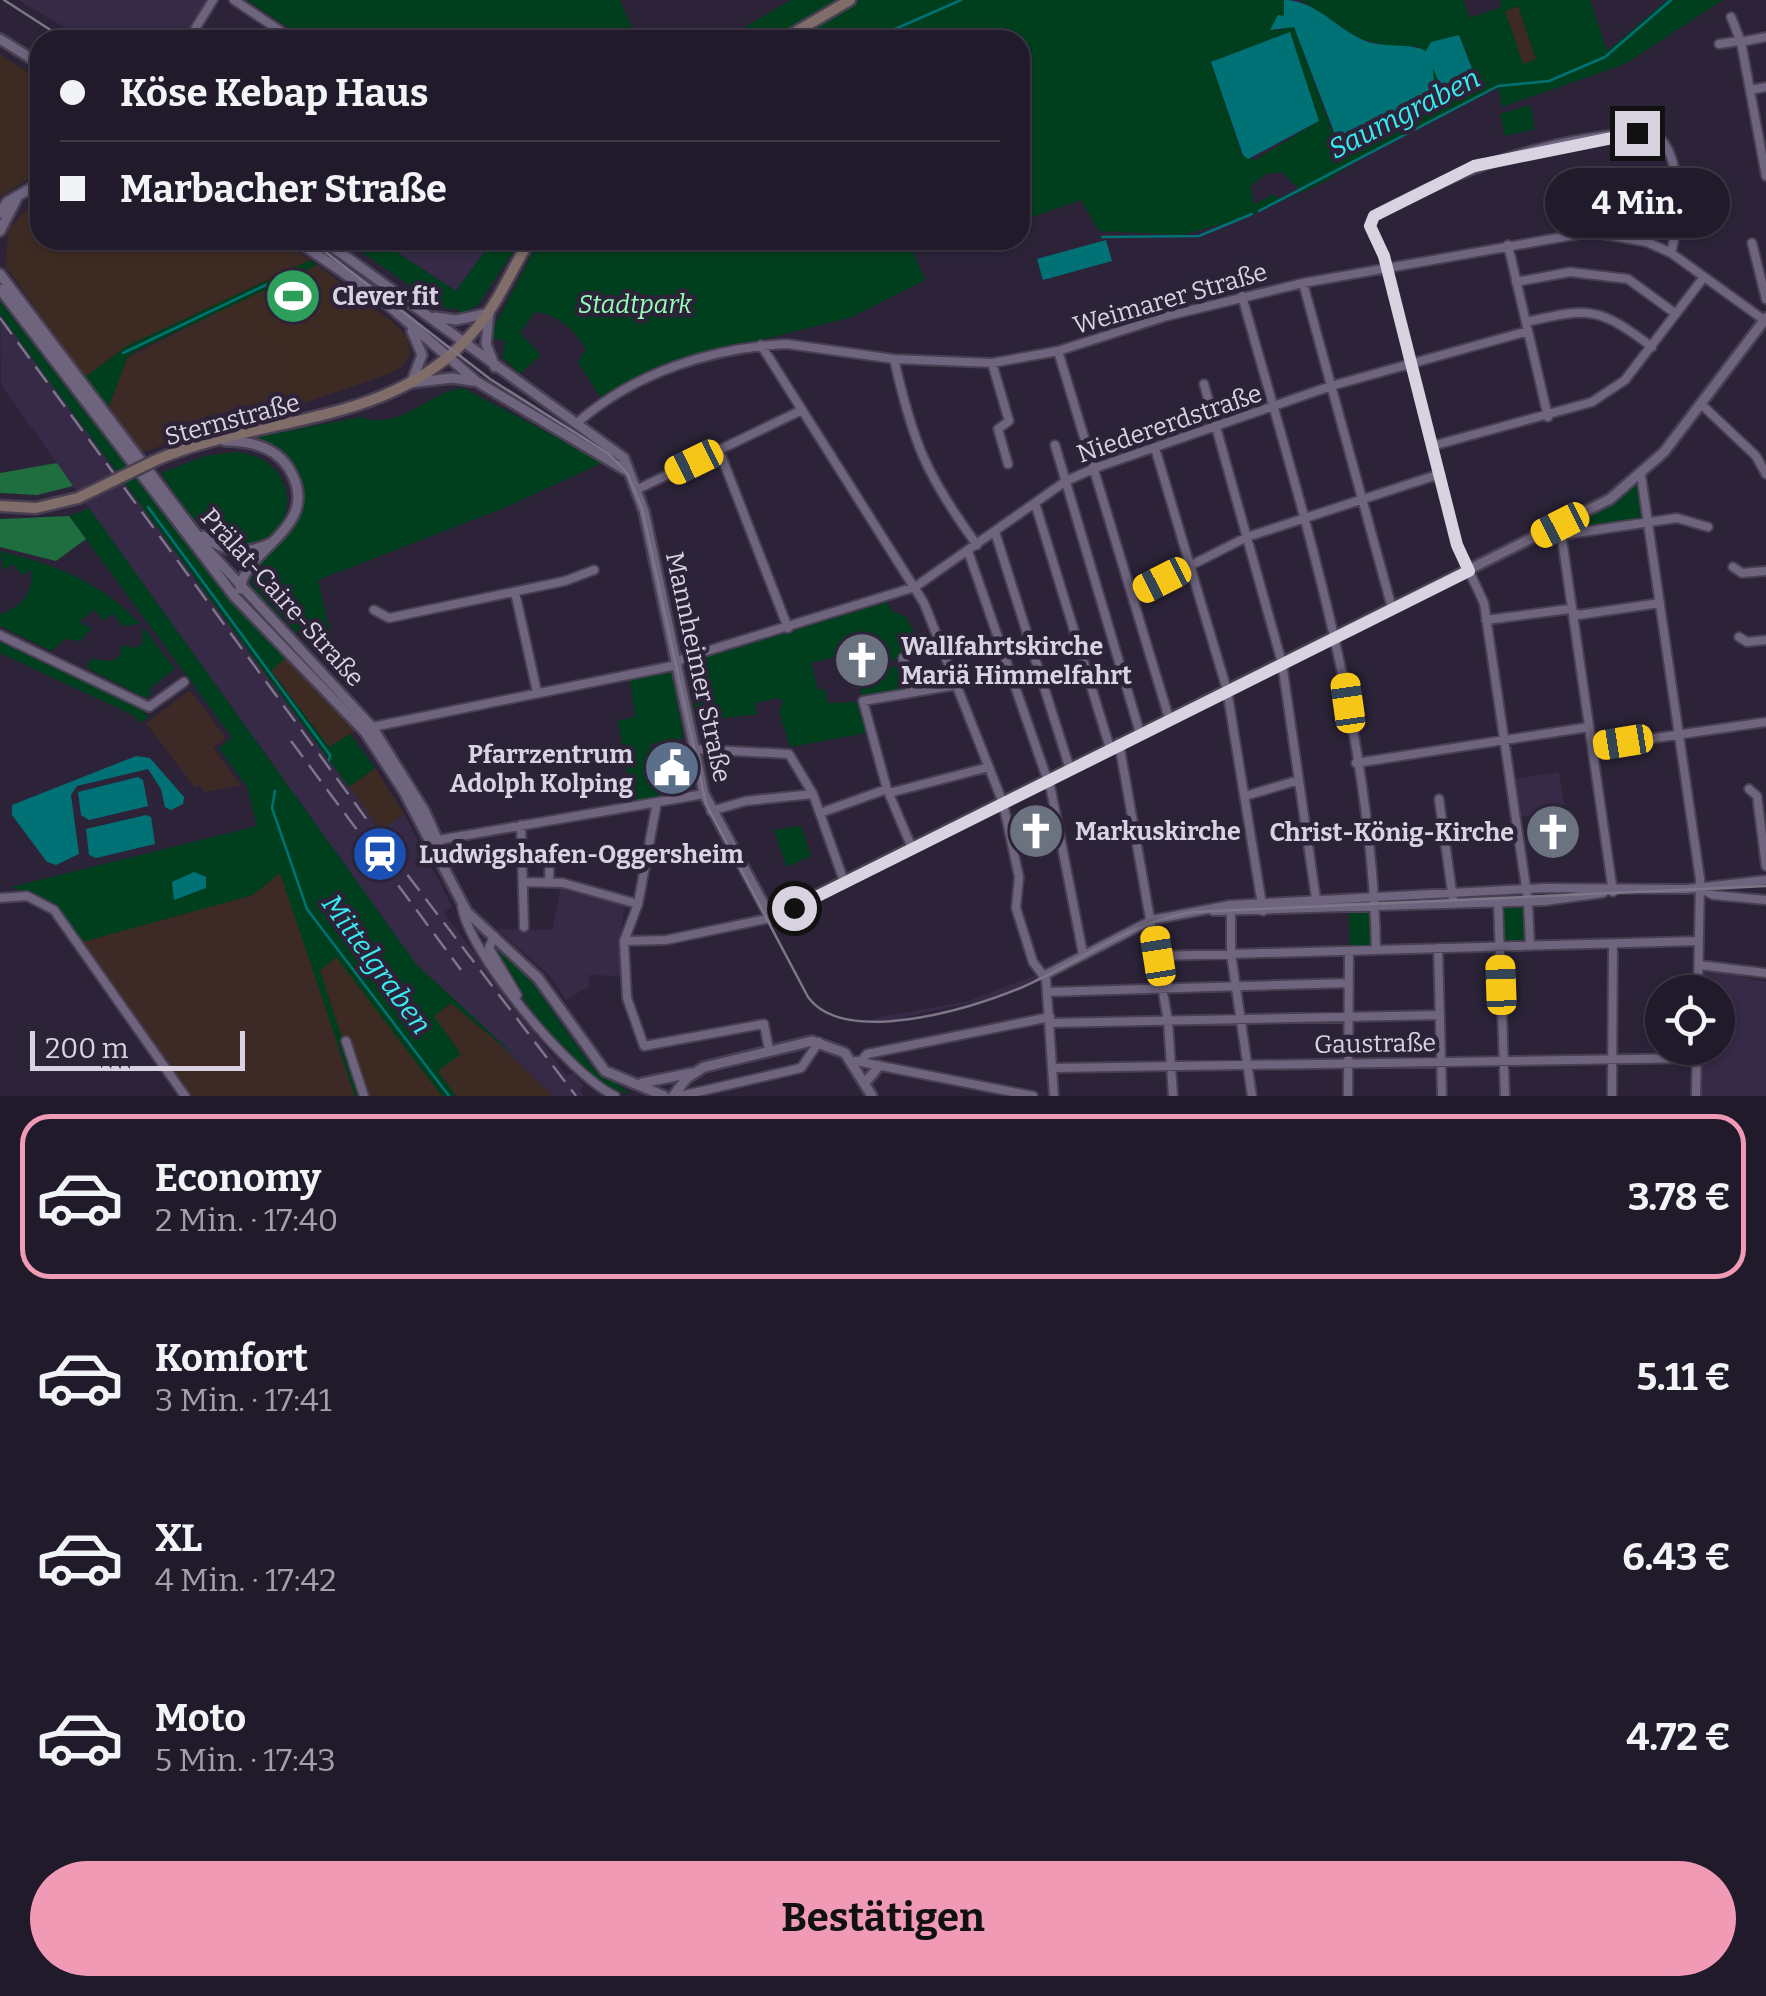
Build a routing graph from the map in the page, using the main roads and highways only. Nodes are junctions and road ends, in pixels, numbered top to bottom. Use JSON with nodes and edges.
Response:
{"nodes":[{"id":1,"x":850,"y":0,"type":"edge"},
{"id":2,"x":799,"y":30,"type":"edge"},
{"id":3,"x":524,"y":250,"type":"edge"},
{"id":4,"x":0,"y":506,"type":"edge"}],
"edges":[{"from":1,"to":2,"type":"main road"},
{"from":3,"to":4,"type":"main road","name":"Sternstraße","bridge":true}]}
